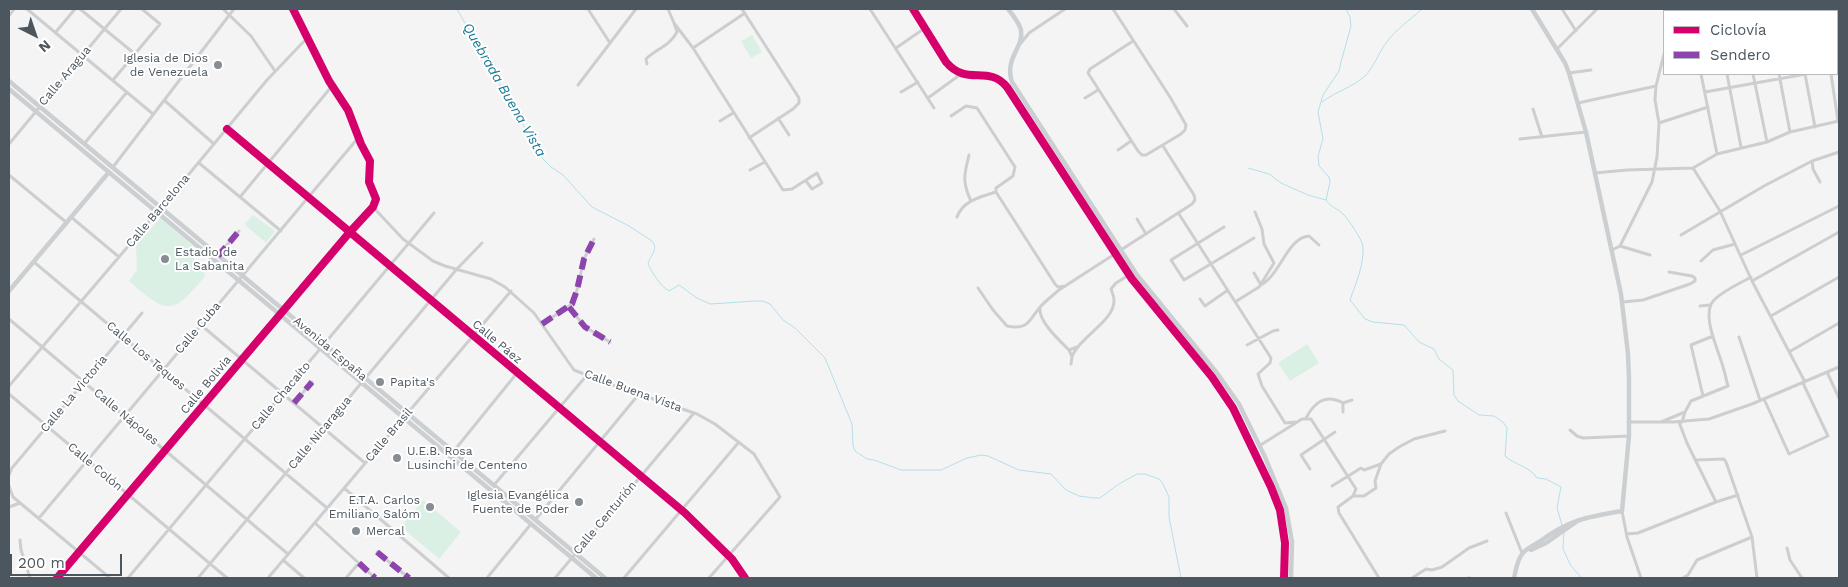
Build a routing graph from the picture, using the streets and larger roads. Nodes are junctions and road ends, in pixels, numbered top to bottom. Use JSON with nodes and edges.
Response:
{"nodes":[{"id":1,"x":14,"y":9,"type":"edge"},
{"id":2,"x":26,"y":9,"type":"edge"},
{"id":3,"x":75,"y":9,"type":"edge"},
{"id":4,"x":80,"y":9,"type":"edge"},
{"id":5,"x":121,"y":9,"type":"edge"},
{"id":6,"x":142,"y":9,"type":"edge"},
{"id":7,"x":223,"y":9,"type":"edge"},
{"id":8,"x":234,"y":9,"type":"edge"},
{"id":9,"x":293,"y":9,"type":"edge"},
{"id":10,"x":588,"y":9,"type":"edge"},
{"id":11,"x":636,"y":9,"type":"edge"},
{"id":12,"x":668,"y":9,"type":"edge"},
{"id":13,"x":742,"y":9,"type":"edge"},
{"id":14,"x":870,"y":9,"type":"edge"},
{"id":15,"x":913,"y":9,"type":"edge"},
{"id":16,"x":1008,"y":9,"type":"edge"},
{"id":17,"x":1065,"y":9,"type":"edge"},
{"id":18,"x":1113,"y":9,"type":"edge"},
{"id":19,"x":1174,"y":9,"type":"edge"},
{"id":20,"x":1532,"y":9,"type":"edge"},
{"id":21,"x":1562,"y":9,"type":"edge"},
{"id":22,"x":1597,"y":9,"type":"edge"},
{"id":23,"x":1695,"y":9,"type":"edge"},
{"id":24,"x":1686,"y":10,"type":"edge"},
{"id":25,"x":745,"y":13,"type":"junction"},
{"id":26,"x":229,"y":14,"type":"junction"},
{"id":27,"x":9,"y":16,"type":"edge"},
{"id":28,"x":674,"y":24,"type":"junction"},
{"id":29,"x":1188,"y":26,"type":"dead end"},
{"id":30,"x":104,"y":28,"type":"junction"},
{"id":31,"x":925,"y":28,"type":"junction"},
{"id":32,"x":1576,"y":31,"type":"junction"},
{"id":33,"x":55,"y":33,"type":"junction"},
{"id":34,"x":308,"y":37,"type":"junction"},
{"id":35,"x":1133,"y":40,"type":"junction"},
{"id":36,"x":610,"y":43,"type":"junction"},
{"id":37,"x":693,"y":48,"type":"junction"},
{"id":38,"x":896,"y":48,"type":"junction"},
{"id":39,"x":1016,"y":49,"type":"junction"},
{"id":40,"x":1557,"y":49,"type":"junction"},
{"id":41,"x":135,"y":54,"type":"junction"},
{"id":42,"x":82,"y":55,"type":"junction"},
{"id":43,"x":1663,"y":58,"type":"edge"},
{"id":44,"x":647,"y":64,"type":"dead end"},
{"id":45,"x":1591,"y":70,"type":"dead end"},
{"id":46,"x":275,"y":71,"type":"junction"},
{"id":47,"x":961,"y":74,"type":"junction"},
{"id":48,"x":1569,"y":74,"type":"junction"},
{"id":49,"x":1701,"y":75,"type":"edge"},
{"id":50,"x":1727,"y":75,"type":"edge"},
{"id":51,"x":1753,"y":75,"type":"edge"},
{"id":52,"x":1780,"y":75,"type":"edge"},
{"id":53,"x":1800,"y":75,"type":"edge"},
{"id":54,"x":1806,"y":75,"type":"edge"},
{"id":55,"x":1831,"y":75,"type":"edge"},
{"id":56,"x":1781,"y":78,"type":"junction"},
{"id":57,"x":113,"y":80,"type":"junction"},
{"id":58,"x":9,"y":81,"type":"edge"},
{"id":59,"x":918,"y":82,"type":"junction"},
{"id":60,"x":1755,"y":83,"type":"junction"},
{"id":61,"x":578,"y":85,"type":"dead end"},
{"id":62,"x":332,"y":86,"type":"junction"},
{"id":63,"x":1656,"y":86,"type":"junction"},
{"id":64,"x":9,"y":88,"type":"edge"},
{"id":65,"x":1729,"y":88,"type":"junction"},
{"id":66,"x":1098,"y":90,"type":"junction"},
{"id":67,"x":126,"y":92,"type":"junction"},
{"id":68,"x":901,"y":92,"type":"dead end"},
{"id":69,"x":1704,"y":92,"type":"junction"},
{"id":70,"x":928,"y":98,"type":"junction"},
{"id":71,"x":1085,"y":98,"type":"dead end"},
{"id":72,"x":164,"y":100,"type":"junction"},
{"id":73,"x":1578,"y":104,"type":"junction"},
{"id":74,"x":1708,"y":107,"type":"junction"},
{"id":75,"x":934,"y":108,"type":"dead end"},
{"id":76,"x":38,"y":109,"type":"junction"},
{"id":77,"x":1533,"y":109,"type":"dead end"},
{"id":78,"x":733,"y":113,"type":"junction"},
{"id":79,"x":153,"y":114,"type":"junction"},
{"id":80,"x":951,"y":116,"type":"dead end"},
{"id":81,"x":778,"y":118,"type":"junction"},
{"id":82,"x":720,"y":121,"type":"dead end"},
{"id":83,"x":1839,"y":121,"type":"edge"},
{"id":84,"x":1659,"y":123,"type":"junction"},
{"id":85,"x":1815,"y":127,"type":"junction"},
{"id":86,"x":227,"y":129,"type":"junction"},
{"id":87,"x":1586,"y":132,"type":"junction"},
{"id":88,"x":1790,"y":132,"type":"junction"},
{"id":89,"x":789,"y":135,"type":"dead end"},
{"id":90,"x":1542,"y":137,"type":"junction"},
{"id":91,"x":358,"y":138,"type":"junction"},
{"id":92,"x":749,"y":138,"type":"junction"},
{"id":93,"x":1520,"y":139,"type":"dead end"},
{"id":94,"x":1131,"y":141,"type":"junction"},
{"id":95,"x":1767,"y":142,"type":"junction"},
{"id":96,"x":9,"y":144,"type":"edge"},
{"id":97,"x":84,"y":144,"type":"junction"},
{"id":98,"x":214,"y":144,"type":"junction"},
{"id":99,"x":1163,"y":146,"type":"junction"},
{"id":100,"x":1740,"y":147,"type":"junction"},
{"id":101,"x":1118,"y":150,"type":"dead end"},
{"id":102,"x":1839,"y":152,"type":"edge"},
{"id":103,"x":1717,"y":154,"type":"junction"},
{"id":104,"x":970,"y":155,"type":"dead end"},
{"id":105,"x":1812,"y":161,"type":"junction"},
{"id":106,"x":765,"y":162,"type":"junction"},
{"id":107,"x":198,"y":163,"type":"junction"},
{"id":108,"x":268,"y":164,"type":"junction"},
{"id":109,"x":1693,"y":168,"type":"junction"},
{"id":110,"x":1654,"y":169,"type":"junction"},
{"id":111,"x":110,"y":170,"type":"junction"},
{"id":112,"x":750,"y":170,"type":"dead end"},
{"id":113,"x":1595,"y":173,"type":"junction"},
{"id":114,"x":9,"y":174,"type":"edge"},
{"id":115,"x":806,"y":181,"type":"junction"},
{"id":116,"x":1820,"y":182,"type":"dead end"},
{"id":117,"x":996,"y":192,"type":"junction"},
{"id":118,"x":240,"y":197,"type":"junction"},
{"id":119,"x":309,"y":199,"type":"junction"},
{"id":120,"x":971,"y":201,"type":"junction"},
{"id":121,"x":1839,"y":206,"type":"edge"},
{"id":122,"x":373,"y":207,"type":"junction"},
{"id":123,"x":159,"y":210,"type":"junction"},
{"id":124,"x":1720,"y":211,"type":"junction"},
{"id":125,"x":1255,"y":212,"type":"dead end"},
{"id":126,"x":434,"y":213,"type":"dead end"},
{"id":127,"x":1179,"y":214,"type":"junction"},
{"id":128,"x":71,"y":217,"type":"junction"},
{"id":129,"x":957,"y":217,"type":"dead end"},
{"id":130,"x":1137,"y":219,"type":"dead end"},
{"id":131,"x":67,"y":223,"type":"junction"},
{"id":132,"x":1224,"y":227,"type":"dead end"},
{"id":133,"x":281,"y":231,"type":"junction"},
{"id":134,"x":239,"y":232,"type":"dead end"},
{"id":135,"x":1839,"y":232,"type":"edge"},
{"id":136,"x":349,"y":233,"type":"junction"},
{"id":137,"x":1146,"y":234,"type":"junction"},
{"id":138,"x":1681,"y":236,"type":"dead end"},
{"id":139,"x":1254,"y":238,"type":"dead end"},
{"id":140,"x":594,"y":239,"type":"dead end"},
{"id":141,"x":1197,"y":242,"type":"junction"},
{"id":142,"x":482,"y":243,"type":"dead end"},
{"id":143,"x":409,"y":244,"type":"junction"},
{"id":144,"x":1735,"y":244,"type":"junction"},
{"id":145,"x":1319,"y":245,"type":"dead end"},
{"id":146,"x":1620,"y":246,"type":"junction"},
{"id":147,"x":1612,"y":250,"type":"junction"},
{"id":148,"x":1121,"y":251,"type":"junction"},
{"id":149,"x":1116,"y":254,"type":"junction"},
{"id":150,"x":1650,"y":255,"type":"dead end"},
{"id":151,"x":218,"y":256,"type":"junction"},
{"id":152,"x":1741,"y":256,"type":"junction"},
{"id":153,"x":120,"y":257,"type":"junction"},
{"id":154,"x":1701,"y":261,"type":"dead end"},
{"id":155,"x":34,"y":262,"type":"junction"},
{"id":156,"x":1210,"y":263,"type":"junction"},
{"id":157,"x":390,"y":267,"type":"junction"},
{"id":158,"x":456,"y":270,"type":"junction"},
{"id":159,"x":1668,"y":272,"type":"dead end"},
{"id":160,"x":1254,"y":273,"type":"dead end"},
{"id":161,"x":1129,"y":275,"type":"junction"},
{"id":162,"x":1839,"y":277,"type":"edge"},
{"id":163,"x":241,"y":279,"type":"junction"},
{"id":164,"x":1752,"y":279,"type":"junction"},
{"id":165,"x":1068,"y":285,"type":"junction"},
{"id":166,"x":1261,"y":285,"type":"junction"},
{"id":167,"x":978,"y":288,"type":"dead end"},
{"id":168,"x":1228,"y":290,"type":"junction"},
{"id":169,"x":9,"y":291,"type":"edge"},
{"id":170,"x":511,"y":291,"type":"junction"},
{"id":171,"x":1200,"y":299,"type":"dead end"},
{"id":172,"x":431,"y":301,"type":"junction"},
{"id":173,"x":81,"y":302,"type":"junction"},
{"id":174,"x":1235,"y":302,"type":"junction"},
{"id":175,"x":1623,"y":302,"type":"junction"},
{"id":176,"x":1710,"y":304,"type":"junction"},
{"id":177,"x":1700,"y":306,"type":"dead end"},
{"id":178,"x":569,"y":307,"type":"junction"},
{"id":179,"x":1040,"y":307,"type":"junction"},
{"id":180,"x":142,"y":313,"type":"dead end"},
{"id":181,"x":282,"y":313,"type":"junction"},
{"id":182,"x":1772,"y":316,"type":"junction"},
{"id":183,"x":9,"y":319,"type":"edge"},
{"id":184,"x":1839,"y":323,"type":"edge"},
{"id":185,"x":542,"y":324,"type":"junction"},
{"id":186,"x":200,"y":325,"type":"junction"},
{"id":187,"x":1278,"y":330,"type":"dead end"},
{"id":188,"x":122,"y":336,"type":"junction"},
{"id":189,"x":473,"y":336,"type":"junction"},
{"id":190,"x":1712,"y":336,"type":"junction"},
{"id":191,"x":1739,"y":337,"type":"dead end"},
{"id":192,"x":1259,"y":338,"type":"junction"},
{"id":193,"x":610,"y":342,"type":"dead end"},
{"id":194,"x":1247,"y":345,"type":"dead end"},
{"id":195,"x":42,"y":347,"type":"junction"},
{"id":196,"x":322,"y":347,"type":"junction"},
{"id":197,"x":1077,"y":347,"type":"junction"},
{"id":198,"x":1069,"y":350,"type":"junction"},
{"id":199,"x":1789,"y":352,"type":"junction"},
{"id":200,"x":1072,"y":357,"type":"junction"},
{"id":201,"x":242,"y":360,"type":"junction"},
{"id":202,"x":1071,"y":364,"type":"dead end"},
{"id":203,"x":1839,"y":367,"type":"edge"},
{"id":204,"x":163,"y":370,"type":"junction"},
{"id":205,"x":1827,"y":372,"type":"junction"},
{"id":206,"x":517,"y":374,"type":"junction"},
{"id":207,"x":587,"y":375,"type":"junction"},
{"id":208,"x":364,"y":381,"type":"junction"},
{"id":209,"x":84,"y":382,"type":"junction"},
{"id":210,"x":312,"y":382,"type":"dead end"},
{"id":211,"x":1804,"y":382,"type":"junction"},
{"id":212,"x":9,"y":386,"type":"edge"},
{"id":213,"x":9,"y":394,"type":"edge"},
{"id":214,"x":283,"y":394,"type":"junction"},
{"id":215,"x":639,"y":394,"type":"junction"},
{"id":216,"x":1703,"y":396,"type":"junction"},
{"id":217,"x":1839,"y":398,"type":"edge"},
{"id":218,"x":1352,"y":400,"type":"dead end"},
{"id":219,"x":1762,"y":400,"type":"junction"},
{"id":220,"x":294,"y":403,"type":"junction"},
{"id":221,"x":1344,"y":403,"type":"junction"},
{"id":222,"x":204,"y":405,"type":"junction"},
{"id":223,"x":558,"y":408,"type":"junction"},
{"id":224,"x":1343,"y":412,"type":"dead end"},
{"id":225,"x":1685,"y":412,"type":"junction"},
{"id":226,"x":694,"y":413,"type":"junction"},
{"id":227,"x":124,"y":416,"type":"junction"},
{"id":228,"x":406,"y":416,"type":"junction"},
{"id":229,"x":1306,"y":418,"type":"junction"},
{"id":230,"x":1296,"y":422,"type":"junction"},
{"id":231,"x":1628,"y":422,"type":"junction"},
{"id":232,"x":1661,"y":422,"type":"junction"},
{"id":233,"x":1680,"y":422,"type":"junction"},
{"id":234,"x":1285,"y":424,"type":"junction"},
{"id":235,"x":47,"y":426,"type":"junction"},
{"id":236,"x":324,"y":428,"type":"junction"},
{"id":237,"x":1284,"y":430,"type":"junction"},
{"id":238,"x":1570,"y":430,"type":"dead end"},
{"id":239,"x":1446,"y":431,"type":"dead end"},
{"id":240,"x":1335,"y":432,"type":"dead end"},
{"id":241,"x":1629,"y":436,"type":"junction"},
{"id":242,"x":245,"y":439,"type":"junction"},
{"id":243,"x":1324,"y":439,"type":"junction"},
{"id":244,"x":599,"y":442,"type":"junction"},
{"id":245,"x":739,"y":442,"type":"junction"},
{"id":246,"x":1259,"y":446,"type":"junction"},
{"id":247,"x":165,"y":451,"type":"junction"},
{"id":248,"x":453,"y":452,"type":"junction"},
{"id":249,"x":88,"y":460,"type":"junction"},
{"id":250,"x":1696,"y":460,"type":"junction"},
{"id":251,"x":366,"y":463,"type":"junction"},
{"id":252,"x":1381,"y":464,"type":"junction"},
{"id":253,"x":1310,"y":469,"type":"dead end"},
{"id":254,"x":285,"y":473,"type":"junction"},
{"id":255,"x":9,"y":476,"type":"edge"},
{"id":256,"x":641,"y":476,"type":"junction"},
{"id":257,"x":1348,"y":476,"type":"junction"},
{"id":258,"x":206,"y":485,"type":"junction"},
{"id":259,"x":9,"y":486,"type":"edge"},
{"id":260,"x":494,"y":486,"type":"junction"},
{"id":261,"x":1332,"y":486,"type":"dead end"},
{"id":262,"x":344,"y":488,"type":"junction"},
{"id":263,"x":128,"y":495,"type":"junction"},
{"id":264,"x":1738,"y":495,"type":"junction"},
{"id":265,"x":1353,"y":496,"type":"junction"},
{"id":266,"x":1716,"y":502,"type":"junction"},
{"id":267,"x":20,"y":503,"type":"junction"},
{"id":268,"x":9,"y":507,"type":"edge"},
{"id":269,"x":327,"y":508,"type":"junction"},
{"id":270,"x":681,"y":510,"type":"junction"},
{"id":271,"x":1622,"y":511,"type":"junction"},
{"id":272,"x":1506,"y":513,"type":"dead end"},
{"id":273,"x":38,"y":518,"type":"junction"},
{"id":274,"x":247,"y":519,"type":"junction"},
{"id":275,"x":533,"y":522,"type":"junction"},
{"id":276,"x":315,"y":523,"type":"junction"},
{"id":277,"x":169,"y":529,"type":"junction"},
{"id":278,"x":1626,"y":534,"type":"junction"},
{"id":279,"x":1752,"y":537,"type":"junction"},
{"id":280,"x":20,"y":540,"type":"dead end"},
{"id":281,"x":1487,"y":541,"type":"dead end"},
{"id":282,"x":1787,"y":548,"type":"dead end"},
{"id":283,"x":79,"y":552,"type":"junction"},
{"id":284,"x":377,"y":552,"type":"dead end"},
{"id":285,"x":1522,"y":553,"type":"junction"},
{"id":286,"x":288,"y":554,"type":"junction"},
{"id":287,"x":574,"y":556,"type":"junction"},
{"id":288,"x":728,"y":556,"type":"junction"},
{"id":289,"x":283,"y":560,"type":"junction"},
{"id":290,"x":359,"y":563,"type":"junction"},
{"id":291,"x":210,"y":564,"type":"junction"},
{"id":292,"x":30,"y":578,"type":"edge"},
{"id":293,"x":57,"y":578,"type":"edge"},
{"id":294,"x":110,"y":578,"type":"edge"},
{"id":295,"x":128,"y":578,"type":"edge"},
{"id":296,"x":198,"y":578,"type":"edge"},
{"id":297,"x":227,"y":578,"type":"edge"},
{"id":298,"x":268,"y":578,"type":"edge"},
{"id":299,"x":304,"y":578,"type":"edge"},
{"id":300,"x":346,"y":578,"type":"edge"},
{"id":301,"x":375,"y":578,"type":"edge"},
{"id":302,"x":409,"y":578,"type":"edge"},
{"id":303,"x":448,"y":578,"type":"edge"},
{"id":304,"x":487,"y":578,"type":"edge"},
{"id":305,"x":555,"y":578,"type":"edge"},
{"id":306,"x":596,"y":578,"type":"edge"},
{"id":307,"x":605,"y":578,"type":"edge"},
{"id":308,"x":624,"y":578,"type":"edge"},
{"id":309,"x":709,"y":578,"type":"edge"},
{"id":310,"x":745,"y":578,"type":"edge"},
{"id":311,"x":1284,"y":578,"type":"edge"},
{"id":312,"x":1291,"y":578,"type":"edge"},
{"id":313,"x":1380,"y":578,"type":"edge"},
{"id":314,"x":1412,"y":578,"type":"edge"},
{"id":315,"x":1514,"y":578,"type":"edge"},
{"id":316,"x":1641,"y":578,"type":"edge"},
{"id":317,"x":1683,"y":578,"type":"edge"},
{"id":318,"x":1757,"y":578,"type":"edge"},
{"id":319,"x":1802,"y":578,"type":"edge"}],
"edges":[{"from":1,"to":27,"type":"street"},
{"from":2,"to":33,"type":"street"},
{"from":3,"to":33,"type":"street"},
{"from":4,"to":30,"type":"street"},
{"from":5,"to":30,"type":"street","name":"Calle Aragua"},
{"from":6,"to":41,"type":"street"},
{"from":7,"to":26,"type":"street"},
{"from":8,"to":26,"type":"street"},
{"from":9,"to":34,"type":"street"},
{"from":10,"to":36,"type":"street"},
{"from":11,"to":36,"type":"street"},
{"from":12,"to":28,"type":"street"},
{"from":13,"to":25,"type":"street"},
{"from":14,"to":38,"type":"street"},
{"from":15,"to":31,"type":"street"},
{"from":16,"to":39,"type":"street"},
{"from":17,"to":39,"type":"street"},
{"from":18,"to":35,"type":"street"},
{"from":19,"to":29,"type":"street"},
{"from":20,"to":40,"type":"street"},
{"from":21,"to":32,"type":"street"},
{"from":22,"to":32,"type":"street"},
{"from":23,"to":24,"type":"street"},
{"from":25,"to":37,"type":"street"},
{"from":25,"to":81,"type":"street"},
{"from":26,"to":46,"type":"street"},
{"from":26,"to":72,"type":"street"},
{"from":28,"to":37,"type":"street"},
{"from":28,"to":44,"type":"street"},
{"from":30,"to":41,"type":"street"},
{"from":30,"to":42,"type":"street","name":"Calle Aragua"},
{"from":31,"to":38,"type":"street"},
{"from":31,"to":47,"type":"street"},
{"from":32,"to":40,"type":"street"},
{"from":33,"to":42,"type":"street"},
{"from":34,"to":46,"type":"street","name":"Calle Barcelona"},
{"from":34,"to":62,"type":"street"},
{"from":35,"to":66,"type":"street"},
{"from":35,"to":99,"type":"street"},
{"from":36,"to":61,"type":"street"},
{"from":37,"to":78,"type":"street"},
{"from":38,"to":59,"type":"street"},
{"from":39,"to":148,"type":"street"},
{"from":40,"to":48,"type":"street"},
{"from":41,"to":57,"type":"street"},
{"from":42,"to":57,"type":"street"},
{"from":42,"to":76,"type":"street","name":"Calle Aragua"},
{"from":43,"to":63,"type":"street"},
{"from":45,"to":48,"type":"street"},
{"from":46,"to":86,"type":"street","name":"Calle Barcelona"},
{"from":47,"to":70,"type":"street"},
{"from":47,"to":149,"type":"street"},
{"from":48,"to":73,"type":"street"},
{"from":49,"to":69,"type":"street"},
{"from":50,"to":65,"type":"street"},
{"from":51,"to":60,"type":"street"},
{"from":52,"to":56,"type":"street"},
{"from":53,"to":56,"type":"street"},
{"from":54,"to":85,"type":"street"},
{"from":55,"to":83,"type":"street"},
{"from":56,"to":60,"type":"street"},
{"from":56,"to":88,"type":"street"},
{"from":57,"to":67,"type":"street"},
{"from":58,"to":76,"type":"street","name":"Avenida España"},
{"from":59,"to":68,"type":"street"},
{"from":59,"to":70,"type":"street"},
{"from":60,"to":65,"type":"street"},
{"from":60,"to":95,"type":"street"},
{"from":62,"to":91,"type":"street"},
{"from":62,"to":108,"type":"street"},
{"from":63,"to":73,"type":"street"},
{"from":63,"to":84,"type":"street"},
{"from":64,"to":76,"type":"street","name":"Avenida España"},
{"from":65,"to":69,"type":"street"},
{"from":65,"to":100,"type":"street"},
{"from":66,"to":71,"type":"street"},
{"from":66,"to":94,"type":"street"},
{"from":67,"to":79,"type":"street"},
{"from":67,"to":97,"type":"street"},
{"from":69,"to":74,"type":"street"},
{"from":70,"to":75,"type":"street"},
{"from":72,"to":79,"type":"street"},
{"from":72,"to":98,"type":"street"},
{"from":73,"to":87,"type":"street"},
{"from":74,"to":84,"type":"street"},
{"from":74,"to":103,"type":"street"},
{"from":76,"to":96,"type":"street","name":"Calle Aragua"},
{"from":76,"to":97,"type":"street","name":"Avenida España"},
{"from":76,"to":111,"type":"street","name":"Avenida España"},
{"from":77,"to":90,"type":"street"},
{"from":78,"to":82,"type":"street"},
{"from":78,"to":92,"type":"street"},
{"from":79,"to":111,"type":"street"},
{"from":80,"to":117,"type":"street"},
{"from":81,"to":89,"type":"street"},
{"from":81,"to":92,"type":"street"},
{"from":83,"to":85,"type":"street"},
{"from":84,"to":110,"type":"street"},
{"from":85,"to":88,"type":"street"},
{"from":86,"to":98,"type":"street","name":"Calle Barcelona"},
{"from":86,"to":108,"type":"street","name":"Calle Páez"},
{"from":87,"to":90,"type":"street"},
{"from":87,"to":113,"type":"street"},
{"from":88,"to":95,"type":"street"},
{"from":90,"to":93,"type":"street"},
{"from":91,"to":119,"type":"street","name":"Calle Cuba"},
{"from":91,"to":122,"type":"street"},
{"from":92,"to":106,"type":"street"},
{"from":94,"to":99,"type":"street"},
{"from":94,"to":101,"type":"street"},
{"from":95,"to":100,"type":"street"},
{"from":97,"to":111,"type":"street","name":"Avenida España"},
{"from":98,"to":107,"type":"street","name":"Calle Barcelona"},
{"from":99,"to":127,"type":"street"},
{"from":100,"to":103,"type":"street"},
{"from":102,"to":105,"type":"street"},
{"from":103,"to":109,"type":"street"},
{"from":104,"to":120,"type":"street"},
{"from":105,"to":116,"type":"street"},
{"from":105,"to":124,"type":"street"},
{"from":106,"to":112,"type":"street"},
{"from":106,"to":115,"type":"street"},
{"from":107,"to":118,"type":"street"},
{"from":107,"to":123,"type":"street","name":"Calle Barcelona"},
{"from":108,"to":118,"type":"street"},
{"from":108,"to":119,"type":"street","name":"Calle Páez"},
{"from":109,"to":110,"type":"street"},
{"from":109,"to":124,"type":"street"},
{"from":110,"to":113,"type":"street"},
{"from":110,"to":146,"type":"street"},
{"from":111,"to":123,"type":"street","name":"Avenida España"},
{"from":111,"to":128,"type":"street"},
{"from":113,"to":147,"type":"street"},
{"from":114,"to":131,"type":"street"},
{"from":115,"to":115,"type":"street"},
{"from":117,"to":120,"type":"street"},
{"from":117,"to":165,"type":"street"},
{"from":118,"to":133,"type":"street"},
{"from":119,"to":133,"type":"street","name":"Calle Cuba"},
{"from":119,"to":136,"type":"street","name":"Calle Páez"},
{"from":120,"to":129,"type":"street"},
{"from":121,"to":152,"type":"street"},
{"from":122,"to":136,"type":"street","name":"Calle Bolivia"},
{"from":122,"to":143,"type":"street","name":"Calle Buena Vista"},
{"from":123,"to":151,"type":"street","name":"Avenida España"},
{"from":123,"to":153,"type":"street","name":"Calle Barcelona"},
{"from":123,"to":163,"type":"street","name":"Avenida España"},
{"from":124,"to":138,"type":"street"},
{"from":124,"to":144,"type":"street"},
{"from":125,"to":166,"type":"street"},
{"from":126,"to":143,"type":"street","name":"Calle Chacaíto"},
{"from":127,"to":137,"type":"street"},
{"from":127,"to":141,"type":"street"},
{"from":128,"to":131,"type":"street"},
{"from":128,"to":153,"type":"street"},
{"from":130,"to":137,"type":"street"},
{"from":131,"to":155,"type":"street"},
{"from":132,"to":141,"type":"street"},
{"from":133,"to":163,"type":"street","name":"Calle Cuba"},
{"from":134,"to":151,"type":"street"},
{"from":135,"to":164,"type":"street"},
{"from":136,"to":157,"type":"street","name":"Calle Páez"},
{"from":136,"to":181,"type":"street","name":"Calle Bolivia"},
{"from":137,"to":148,"type":"street"},
{"from":139,"to":156,"type":"street"},
{"from":140,"to":178,"type":"street"},
{"from":141,"to":156,"type":"street"},
{"from":141,"to":156,"type":"street"},
{"from":142,"to":158,"type":"street","name":"Calle Nicaragua"},
{"from":143,"to":157,"type":"street","name":"Calle Chacaíto"},
{"from":143,"to":158,"type":"street","name":"Calle Buena Vista"},
{"from":144,"to":152,"type":"street"},
{"from":144,"to":154,"type":"street"},
{"from":145,"to":166,"type":"street"},
{"from":146,"to":147,"type":"street"},
{"from":146,"to":150,"type":"street"},
{"from":147,"to":175,"type":"street"},
{"from":148,"to":149,"type":"street"},
{"from":148,"to":246,"type":"street"},
{"from":149,"to":161,"type":"street"},
{"from":149,"to":165,"type":"street"},
{"from":151,"to":163,"type":"street","name":"Avenida España"},
{"from":152,"to":164,"type":"street"},
{"from":153,"to":173,"type":"street","name":"Calle Barcelona"},
{"from":155,"to":169,"type":"street"},
{"from":155,"to":173,"type":"street","name":"Calle Los Teques"},
{"from":156,"to":168,"type":"street"},
{"from":157,"to":172,"type":"street","name":"Calle Páez"},
{"from":157,"to":196,"type":"street","name":"Calle Chacaíto"},
{"from":158,"to":170,"type":"street","name":"Calle Buena Vista"},
{"from":158,"to":172,"type":"street","name":"Calle Nicaragua"},
{"from":159,"to":175,"type":"street"},
{"from":160,"to":166,"type":"street"},
{"from":161,"to":197,"type":"street"},
{"from":161,"to":311,"type":"street"},
{"from":162,"to":182,"type":"street"},
{"from":163,"to":181,"type":"street","name":"Avenida España"},
{"from":163,"to":186,"type":"street","name":"Calle Cuba"},
{"from":164,"to":176,"type":"street"},
{"from":164,"to":182,"type":"street"},
{"from":165,"to":179,"type":"street"},
{"from":166,"to":174,"type":"street"},
{"from":167,"to":179,"type":"street"},
{"from":168,"to":171,"type":"street"},
{"from":168,"to":174,"type":"street"},
{"from":170,"to":185,"type":"street","name":"Calle Buena Vista"},
{"from":170,"to":189,"type":"street","name":"Calle Brasil"},
{"from":172,"to":189,"type":"street","name":"Calle Páez"},
{"from":172,"to":208,"type":"street","name":"Calle Nicaragua"},
{"from":173,"to":188,"type":"street","name":"Calle Los Teques"},
{"from":173,"to":195,"type":"street","name":"Calle Barcelona"},
{"from":174,"to":192,"type":"street"},
{"from":175,"to":231,"type":"street"},
{"from":176,"to":177,"type":"street"},
{"from":176,"to":190,"type":"street"},
{"from":178,"to":185,"type":"street"},
{"from":178,"to":193,"type":"street"},
{"from":179,"to":198,"type":"street"},
{"from":180,"to":188,"type":"street","name":"Calle La Victoria"},
{"from":181,"to":196,"type":"street","name":"Avenida España"},
{"from":181,"to":201,"type":"street","name":"Calle Bolivia"},
{"from":182,"to":199,"type":"street"},
{"from":183,"to":195,"type":"street","name":"Calle Nápoles"},
{"from":184,"to":199,"type":"street"},
{"from":185,"to":207,"type":"street","name":"Calle Buena Vista"},
{"from":186,"to":201,"type":"street"},
{"from":186,"to":204,"type":"street","name":"Calle Cuba"},
{"from":187,"to":192,"type":"street"},
{"from":188,"to":204,"type":"street","name":"Calle Los Teques"},
{"from":188,"to":209,"type":"street","name":"Calle La Victoria"},
{"from":189,"to":206,"type":"street","name":"Calle Páez"},
{"from":189,"to":228,"type":"street","name":"Calle Brasil"},
{"from":190,"to":216,"type":"street"},
{"from":190,"to":216,"type":"street"},
{"from":191,"to":219,"type":"street"},
{"from":192,"to":194,"type":"street"},
{"from":192,"to":234,"type":"street"},
{"from":195,"to":209,"type":"street","name":"Calle Nápoles"},
{"from":195,"to":212,"type":"street","name":"Calle Barcelona"},
{"from":196,"to":208,"type":"street","name":"Avenida España"},
{"from":196,"to":214,"type":"street","name":"Calle Chacaíto"},
{"from":197,"to":198,"type":"street"},
{"from":197,"to":200,"type":"street"},
{"from":198,"to":200,"type":"street"},
{"from":199,"to":211,"type":"street"},
{"from":200,"to":202,"type":"street"},
{"from":201,"to":214,"type":"street"},
{"from":201,"to":222,"type":"street","name":"Calle Bolivia"},
{"from":203,"to":205,"type":"street"},
{"from":204,"to":222,"type":"street","name":"Calle Los Teques"},
{"from":204,"to":227,"type":"street","name":"Calle Cuba"},
{"from":205,"to":211,"type":"street"},
{"from":205,"to":217,"type":"street"},
{"from":206,"to":223,"type":"street","name":"Calle Páez"},
{"from":206,"to":248,"type":"street"},
{"from":207,"to":215,"type":"street","name":"Calle Buena Vista"},
{"from":207,"to":223,"type":"street"},
{"from":208,"to":228,"type":"street","name":"Avenida España"},
{"from":208,"to":236,"type":"street","name":"Calle Nicaragua"},
{"from":209,"to":227,"type":"street","name":"Calle Nápoles"},
{"from":209,"to":235,"type":"street","name":"Calle La Victoria"},
{"from":210,"to":220,"type":"street"},
{"from":211,"to":219,"type":"street"},
{"from":211,"to":219,"type":"street"},
{"from":213,"to":235,"type":"street","name":"Calle Colón"},
{"from":214,"to":220,"type":"street"},
{"from":214,"to":242,"type":"street","name":"Calle Chacaíto"},
{"from":215,"to":226,"type":"street","name":"Calle Buena Vista"},
{"from":215,"to":244,"type":"street"},
{"from":216,"to":225,"type":"street"},
{"from":218,"to":221,"type":"street"},
{"from":219,"to":233,"type":"street"},
{"from":220,"to":236,"type":"street"},
{"from":221,"to":224,"type":"street"},
{"from":221,"to":229,"type":"street"},
{"from":222,"to":242,"type":"street","name":"Calle Los Teques"},
{"from":222,"to":247,"type":"street","name":"Calle Bolivia"},
{"from":223,"to":244,"type":"street","name":"Calle Páez"},
{"from":223,"to":260,"type":"street"},
{"from":225,"to":232,"type":"street"},
{"from":225,"to":233,"type":"street"},
{"from":226,"to":245,"type":"street","name":"Calle Buena Vista"},
{"from":226,"to":256,"type":"street","name":"Calle Centurión"},
{"from":227,"to":247,"type":"street","name":"Calle Nápoles"},
{"from":227,"to":249,"type":"street","name":"Calle Cuba"},
{"from":228,"to":248,"type":"street","name":"Avenida España"},
{"from":228,"to":251,"type":"street","name":"Calle Brasil"},
{"from":228,"to":275,"type":"street","name":"Avenida España"},
{"from":229,"to":230,"type":"street"},
{"from":229,"to":243,"type":"street"},
{"from":230,"to":234,"type":"street"},
{"from":230,"to":237,"type":"street"},
{"from":231,"to":232,"type":"street"},
{"from":231,"to":241,"type":"street"},
{"from":232,"to":233,"type":"street"},
{"from":233,"to":250,"type":"street"},
{"from":234,"to":237,"type":"street"},
{"from":235,"to":249,"type":"street","name":"Calle Colón"},
{"from":235,"to":255,"type":"street","name":"Calle La Victoria"},
{"from":236,"to":251,"type":"street"},
{"from":236,"to":254,"type":"street","name":"Calle Nicaragua"},
{"from":237,"to":246,"type":"street"},
{"from":238,"to":241,"type":"street"},
{"from":239,"to":252,"type":"street"},
{"from":240,"to":243,"type":"street"},
{"from":241,"to":271,"type":"street"},
{"from":242,"to":254,"type":"street","name":"Calle Los Teques"},
{"from":242,"to":258,"type":"street","name":"Calle Chacaíto"},
{"from":243,"to":253,"type":"street"},
{"from":243,"to":257,"type":"street"},
{"from":244,"to":256,"type":"street","name":"Calle Páez"},
{"from":244,"to":275,"type":"street"},
{"from":245,"to":270,"type":"street"},
{"from":245,"to":288,"type":"street","name":"Calle Buena Vista"},
{"from":246,"to":312,"type":"street"},
{"from":247,"to":258,"type":"street","name":"Calle Nápoles"},
{"from":247,"to":263,"type":"street","name":"Calle Bolivia"},
{"from":248,"to":260,"type":"street","name":"Avenida España"},
{"from":249,"to":263,"type":"street","name":"Calle Colón"},
{"from":249,"to":273,"type":"street","name":"Calle Cuba"},
{"from":250,"to":264,"type":"street"},
{"from":250,"to":266,"type":"street"},
{"from":251,"to":262,"type":"street","name":"Calle Brasil"},
{"from":252,"to":257,"type":"street"},
{"from":252,"to":265,"type":"street"},
{"from":254,"to":269,"type":"street","name":"Calle Los Teques"},
{"from":254,"to":274,"type":"street","name":"Calle Nicaragua"},
{"from":256,"to":270,"type":"street","name":"Calle Páez"},
{"from":256,"to":287,"type":"street","name":"Calle Centurión"},
{"from":257,"to":261,"type":"street"},
{"from":257,"to":265,"type":"street"},
{"from":258,"to":274,"type":"street","name":"Calle Nápoles"},
{"from":258,"to":277,"type":"street","name":"Calle Chacaíto"},
{"from":259,"to":267,"type":"street"},
{"from":260,"to":275,"type":"street","name":"Avenida España"},
{"from":262,"to":269,"type":"street","name":"Calle Brasil"},
{"from":262,"to":303,"type":"street"},
{"from":263,"to":277,"type":"street","name":"Calle Colón"},
{"from":263,"to":283,"type":"street","name":"Calle Bolivia"},
{"from":264,"to":266,"type":"street"},
{"from":264,"to":279,"type":"street"},
{"from":265,"to":313,"type":"street"},
{"from":266,"to":278,"type":"street"},
{"from":267,"to":268,"type":"street"},
{"from":267,"to":273,"type":"street"},
{"from":269,"to":276,"type":"street","name":"Calle Brasil"},
{"from":270,"to":288,"type":"street","name":"Calle Páez"},
{"from":270,"to":308,"type":"street"},
{"from":271,"to":278,"type":"street"},
{"from":271,"to":285,"type":"street"},
{"from":272,"to":285,"type":"street"},
{"from":273,"to":283,"type":"street"},
{"from":274,"to":286,"type":"street","name":"Calle Nápoles"},
{"from":274,"to":291,"type":"street","name":"Calle Nicaragua"},
{"from":275,"to":287,"type":"street","name":"Avenida España"},
{"from":275,"to":304,"type":"street"},
{"from":276,"to":286,"type":"street","name":"Calle Brasil"},
{"from":276,"to":290,"type":"street"},
{"from":277,"to":291,"type":"street","name":"Calle Colón"},
{"from":277,"to":295,"type":"street","name":"Calle Chacaíto"},
{"from":278,"to":316,"type":"street"},
{"from":279,"to":317,"type":"street"},
{"from":279,"to":318,"type":"street"},
{"from":280,"to":292,"type":"street"},
{"from":281,"to":314,"type":"street"},
{"from":282,"to":319,"type":"street"},
{"from":283,"to":293,"type":"street","name":"Calle Bolivia"},
{"from":283,"to":294,"type":"street"},
{"from":284,"to":302,"type":"street"},
{"from":285,"to":315,"type":"street"},
{"from":286,"to":289,"type":"street","name":"Calle Brasil"},
{"from":287,"to":305,"type":"street","name":"Calle Centurión"},
{"from":287,"to":306,"type":"street","name":"Avenida España"},
{"from":287,"to":307,"type":"street","name":"Avenida España"},
{"from":288,"to":309,"type":"street"},
{"from":288,"to":310,"type":"street","name":"Calle Páez"},
{"from":289,"to":298,"type":"street","name":"Calle Brasil"},
{"from":289,"to":299,"type":"street"},
{"from":290,"to":300,"type":"street"},
{"from":290,"to":301,"type":"street"},
{"from":291,"to":296,"type":"street","name":"Calle Nicaragua"},
{"from":291,"to":297,"type":"street","name":"Calle Colón"}]}
